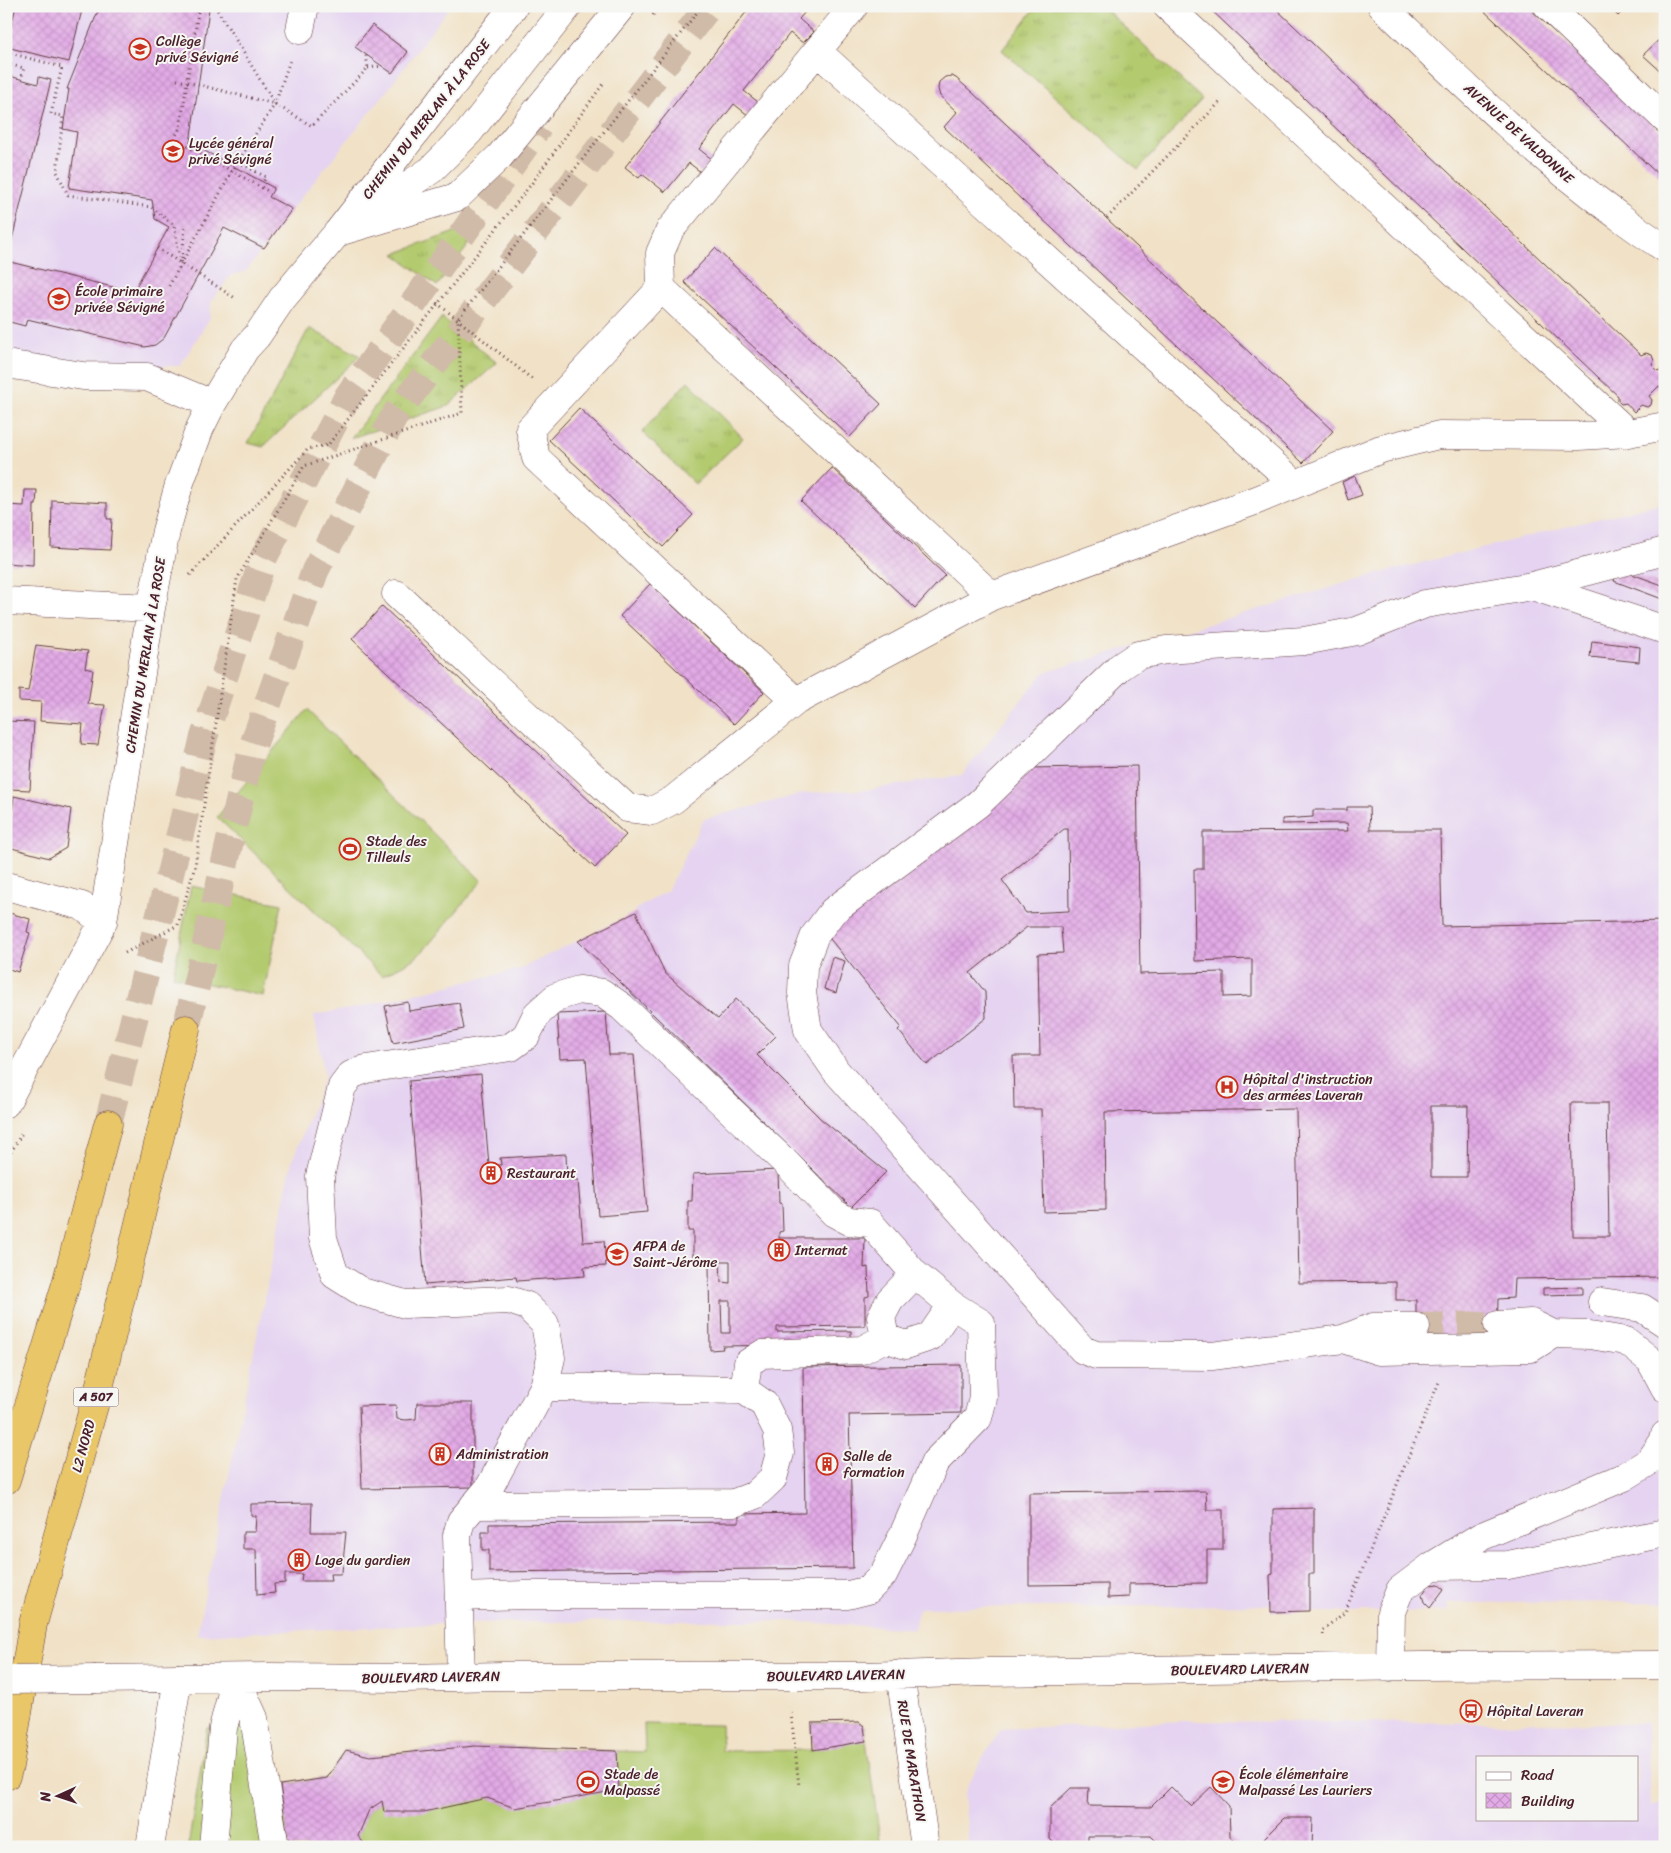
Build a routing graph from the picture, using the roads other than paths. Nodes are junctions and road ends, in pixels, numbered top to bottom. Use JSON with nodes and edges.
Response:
{"nodes":[{"id":1,"x":514,"y":6,"type":"edge"},
{"id":2,"x":568,"y":6,"type":"edge"},
{"id":3,"x":622,"y":6,"type":"edge"},
{"id":4,"x":854,"y":6,"type":"edge"},
{"id":5,"x":1167,"y":6,"type":"edge"},
{"id":6,"x":1382,"y":6,"type":"edge"},
{"id":7,"x":1548,"y":6,"type":"edge"},
{"id":8,"x":817,"y":51,"type":"junction"},
{"id":9,"x":1665,"y":120,"type":"edge"},
{"id":10,"x":338,"y":232,"type":"junction"},
{"id":11,"x":1665,"y":248,"type":"edge"},
{"id":12,"x":661,"y":288,"type":"junction"},
{"id":13,"x":6,"y":364,"type":"edge"},
{"id":14,"x":212,"y":404,"type":"junction"},
{"id":15,"x":1665,"y":426,"type":"edge"},
{"id":16,"x":1628,"y":433,"type":"junction"},
{"id":17,"x":1296,"y":484,"type":"junction"},
{"id":18,"x":1665,"y":550,"type":"edge"},
{"id":19,"x":1532,"y":586,"type":"junction"},
{"id":20,"x":396,"y":594,"type":"dead end"},
{"id":21,"x":153,"y":596,"type":"junction"},
{"id":22,"x":992,"y":596,"type":"junction"},
{"id":23,"x":6,"y":600,"type":"edge"},
{"id":24,"x":1665,"y":630,"type":"edge"},
{"id":25,"x":796,"y":701,"type":"junction"},
{"id":26,"x":6,"y":886,"type":"edge"},
{"id":27,"x":103,"y":922,"type":"junction"},
{"id":28,"x":186,"y":1029,"type":"tunnel mouth"},
{"id":29,"x":6,"y":1102,"type":"edge"},
{"id":30,"x":108,"y":1124,"type":"tunnel mouth"},
{"id":31,"x":914,"y":1274,"type":"junction"},
{"id":32,"x":1602,"y":1302,"type":"dead end"},
{"id":33,"x":952,"y":1305,"type":"junction"},
{"id":34,"x":1665,"y":1324,"type":"edge"},
{"id":35,"x":1498,"y":1325,"type":"tunnel mouth"},
{"id":36,"x":1416,"y":1327,"type":"tunnel mouth"},
{"id":37,"x":1553,"y":1334,"type":"junction"},
{"id":38,"x":885,"y":1338,"type":"junction"},
{"id":39,"x":1343,"y":1339,"type":"junction"},
{"id":40,"x":544,"y":1386,"type":"junction"},
{"id":41,"x":1665,"y":1388,"type":"edge"},
{"id":42,"x":744,"y":1390,"type":"junction"},
{"id":43,"x":1665,"y":1435,"type":"edge"},
{"id":44,"x":6,"y":1480,"type":"edge"},
{"id":45,"x":474,"y":1504,"type":"junction"},
{"id":46,"x":1662,"y":1531,"type":"edge"},
{"id":47,"x":1432,"y":1566,"type":"junction"},
{"id":48,"x":459,"y":1597,"type":"junction"},
{"id":49,"x":1665,"y":1665,"type":"edge"},
{"id":50,"x":1390,"y":1667,"type":"junction"},
{"id":51,"x":900,"y":1674,"type":"junction"},
{"id":52,"x":460,"y":1677,"type":"junction"},
{"id":53,"x":178,"y":1678,"type":"junction"},
{"id":54,"x":236,"y":1678,"type":"junction"},
{"id":55,"x":6,"y":1680,"type":"edge"},
{"id":56,"x":7,"y":1774,"type":"edge"},
{"id":57,"x":150,"y":1847,"type":"edge"},
{"id":58,"x":213,"y":1847,"type":"edge"},
{"id":59,"x":275,"y":1847,"type":"edge"},
{"id":60,"x":925,"y":1847,"type":"edge"}],
"edges":[{"from":1,"to":10,"type":"street","name":"CHEMIN DU MERLAN À LA ROSE"},
{"from":2,"to":10,"type":"street"},
{"from":3,"to":10,"type":"street","name":"CHEMIN DU MERLAN À LA ROSE"},
{"from":4,"to":8,"type":"street"},
{"from":5,"to":16,"type":"street"},
{"from":6,"to":11,"type":"street","name":"AVENUE DE VALDONNE"},
{"from":7,"to":9,"type":"street"},
{"from":8,"to":12,"type":"street"},
{"from":8,"to":17,"type":"street"},
{"from":10,"to":14,"type":"street","name":"CHEMIN DU MERLAN À LA ROSE"},
{"from":12,"to":22,"type":"street"},
{"from":12,"to":25,"type":"street"},
{"from":13,"to":14,"type":"street"},
{"from":14,"to":21,"type":"street","name":"CHEMIN DU MERLAN À LA ROSE"},
{"from":15,"to":16,"type":"street"},
{"from":16,"to":17,"type":"street"},
{"from":17,"to":22,"type":"street"},
{"from":18,"to":19,"type":"street"},
{"from":19,"to":24,"type":"street"},
{"from":19,"to":39,"type":"street"},
{"from":20,"to":25,"type":"street"},
{"from":21,"to":23,"type":"street"},
{"from":21,"to":27,"type":"street","name":"CHEMIN DU MERLAN À LA ROSE"},
{"from":22,"to":25,"type":"street"},
{"from":26,"to":27,"type":"street"},
{"from":27,"to":29,"type":"street","name":"CHEMIN DU MERLAN À LA ROSE"},
{"from":28,"to":56,"type":"highway","name":"L2 NORD","number":"A 507"},
{"from":30,"to":44,"type":"highway"},
{"from":31,"to":33,"type":"street"},
{"from":31,"to":38,"type":"street"},
{"from":31,"to":40,"type":"street"},
{"from":32,"to":34,"type":"street"},
{"from":33,"to":38,"type":"street"},
{"from":33,"to":48,"type":"street"},
{"from":35,"to":37,"type":"street"},
{"from":36,"to":39,"type":"street"},
{"from":37,"to":39,"type":"street"},
{"from":37,"to":41,"type":"street"},
{"from":38,"to":42,"type":"street"},
{"from":40,"to":42,"type":"street"},
{"from":40,"to":45,"type":"street"},
{"from":42,"to":45,"type":"street"},
{"from":43,"to":47,"type":"street"},
{"from":45,"to":48,"type":"street"},
{"from":46,"to":47,"type":"street"},
{"from":47,"to":50,"type":"street"},
{"from":48,"to":52,"type":"street"},
{"from":49,"to":50,"type":"street","name":"BOULEVARD LAVERAN"},
{"from":50,"to":51,"type":"street","name":"BOULEVARD LAVERAN"},
{"from":51,"to":52,"type":"street","name":"BOULEVARD LAVERAN"},
{"from":51,"to":60,"type":"street","name":"RUE DE MARATHON"},
{"from":52,"to":54,"type":"street","name":"BOULEVARD LAVERAN"},
{"from":53,"to":54,"type":"street","name":"BOULEVARD LAVERAN"},
{"from":53,"to":55,"type":"street","name":"BOULEVARD LAVERAN","bridge":true},
{"from":53,"to":57,"type":"street"},
{"from":54,"to":58,"type":"street"},
{"from":54,"to":59,"type":"street"}]}
